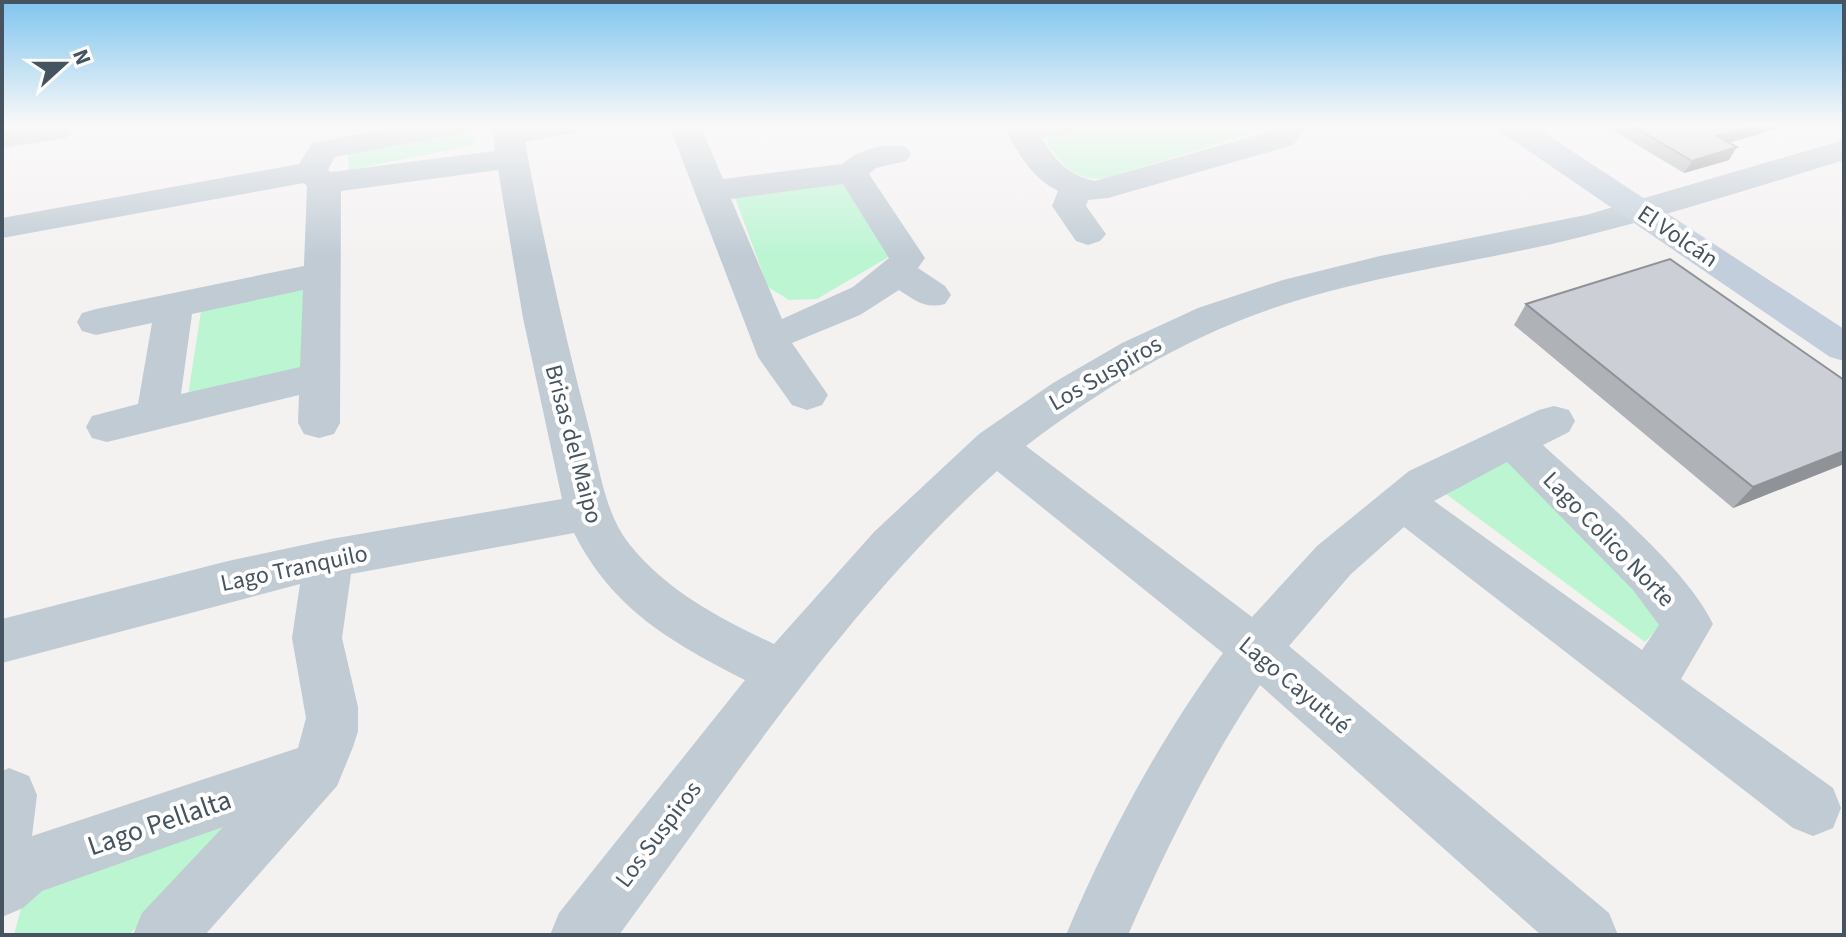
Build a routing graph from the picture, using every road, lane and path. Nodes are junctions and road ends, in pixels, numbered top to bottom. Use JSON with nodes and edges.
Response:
{"nodes":[{"id":1,"x":319,"y":169,"type":"edge"},
{"id":2,"x":359,"y":169,"type":"edge"},
{"id":3,"x":514,"y":169,"type":"edge"},
{"id":4,"x":703,"y":169,"type":"edge"},
{"id":5,"x":857,"y":169,"type":"edge"},
{"id":6,"x":1046,"y":169,"type":"edge"},
{"id":7,"x":1178,"y":169,"type":"edge"},
{"id":8,"x":1578,"y":169,"type":"edge"},
{"id":9,"x":1782,"y":169,"type":"edge"},
{"id":10,"x":852,"y":173,"type":"junction"},
{"id":11,"x":317,"y":177,"type":"junction"},
{"id":12,"x":1076,"y":189,"type":"junction"},
{"id":13,"x":712,"y":191,"type":"junction"},
{"id":14,"x":1641,"y":211,"type":"junction"},
{"id":15,"x":2,"y":228,"type":"edge"},
{"id":16,"x":1088,"y":234,"type":"dead end"},
{"id":17,"x":900,"y":273,"type":"junction"},
{"id":18,"x":322,"y":274,"type":"junction"},
{"id":19,"x":932,"y":295,"type":"dead end"},
{"id":20,"x":174,"y":305,"type":"junction"},
{"id":21,"x":96,"y":322,"type":"dead end"},
{"id":22,"x":770,"y":337,"type":"junction"},
{"id":23,"x":1844,"y":348,"type":"edge"},
{"id":24,"x":320,"y":376,"type":"junction"},
{"id":25,"x":807,"y":395,"type":"dead end"},
{"id":26,"x":157,"y":414,"type":"junction"},
{"id":27,"x":1554,"y":421,"type":"dead end"},
{"id":28,"x":319,"y":423,"type":"dead end"},
{"id":29,"x":107,"y":427,"type":"dead end"},
{"id":30,"x":1511,"y":440,"type":"junction"},
{"id":31,"x":994,"y":445,"type":"junction"},
{"id":32,"x":1404,"y":503,"type":"junction"},
{"id":33,"x":589,"y":512,"type":"junction"},
{"id":34,"x":331,"y":558,"type":"junction"},
{"id":35,"x":2,"y":641,"type":"edge"},
{"id":36,"x":1255,"y":649,"type":"junction"},
{"id":37,"x":781,"y":673,"type":"junction"},
{"id":38,"x":1649,"y":683,"type":"junction"},
{"id":39,"x":317,"y":767,"type":"junction"},
{"id":40,"x":1813,"y":808,"type":"dead end"},
{"id":41,"x":4,"y":857,"type":"edge"},
{"id":42,"x":164,"y":935,"type":"edge"},
{"id":43,"x":581,"y":935,"type":"edge"},
{"id":44,"x":1097,"y":935,"type":"edge"},
{"id":45,"x":1587,"y":935,"type":"edge"}],
"edges":[{"from":1,"to":11,"type":"street"},
{"from":2,"to":11,"type":"street"},
{"from":3,"to":33,"type":"street","name":"Brisas del Maipo"},
{"from":4,"to":13,"type":"street"},
{"from":5,"to":10,"type":"street"},
{"from":6,"to":12,"type":"street"},
{"from":7,"to":12,"type":"street"},
{"from":8,"to":14,"type":"street","name":"El Volcán"},
{"from":9,"to":14,"type":"street","name":"Los Suspiros"},
{"from":10,"to":13,"type":"street"},
{"from":10,"to":17,"type":"street"},
{"from":11,"to":15,"type":"street"},
{"from":11,"to":18,"type":"street"},
{"from":12,"to":16,"type":"street"},
{"from":13,"to":22,"type":"street"},
{"from":14,"to":23,"type":"street","name":"El Volcán"},
{"from":14,"to":31,"type":"street","name":"Los Suspiros"},
{"from":17,"to":19,"type":"street"},
{"from":17,"to":22,"type":"street"},
{"from":18,"to":20,"type":"street"},
{"from":18,"to":24,"type":"street"},
{"from":20,"to":21,"type":"street"},
{"from":20,"to":26,"type":"street"},
{"from":22,"to":25,"type":"street"},
{"from":24,"to":26,"type":"street"},
{"from":24,"to":28,"type":"street"},
{"from":26,"to":29,"type":"street"},
{"from":27,"to":30,"type":"street"},
{"from":30,"to":32,"type":"street"},
{"from":30,"to":38,"type":"street","name":"Lago Colico Norte"},
{"from":31,"to":36,"type":"street","name":"Lago Cayutué"},
{"from":31,"to":37,"type":"street","name":"Los Suspiros"},
{"from":32,"to":36,"type":"street"},
{"from":32,"to":38,"type":"street"},
{"from":33,"to":34,"type":"street","name":"Lago Tranquilo"},
{"from":33,"to":37,"type":"street","name":"Brisas del Maipo"},
{"from":34,"to":35,"type":"street","name":"Lago Tranquilo"},
{"from":34,"to":39,"type":"street","name":"Lago Pellalta"},
{"from":36,"to":44,"type":"street"},
{"from":36,"to":45,"type":"street","name":"Lago Cayutué"},
{"from":37,"to":43,"type":"street","name":"Los Suspiros"},
{"from":38,"to":40,"type":"street"},
{"from":39,"to":41,"type":"street","name":"Lago Pellalta"},
{"from":39,"to":42,"type":"street","name":"Lago Pellalta"}]}
